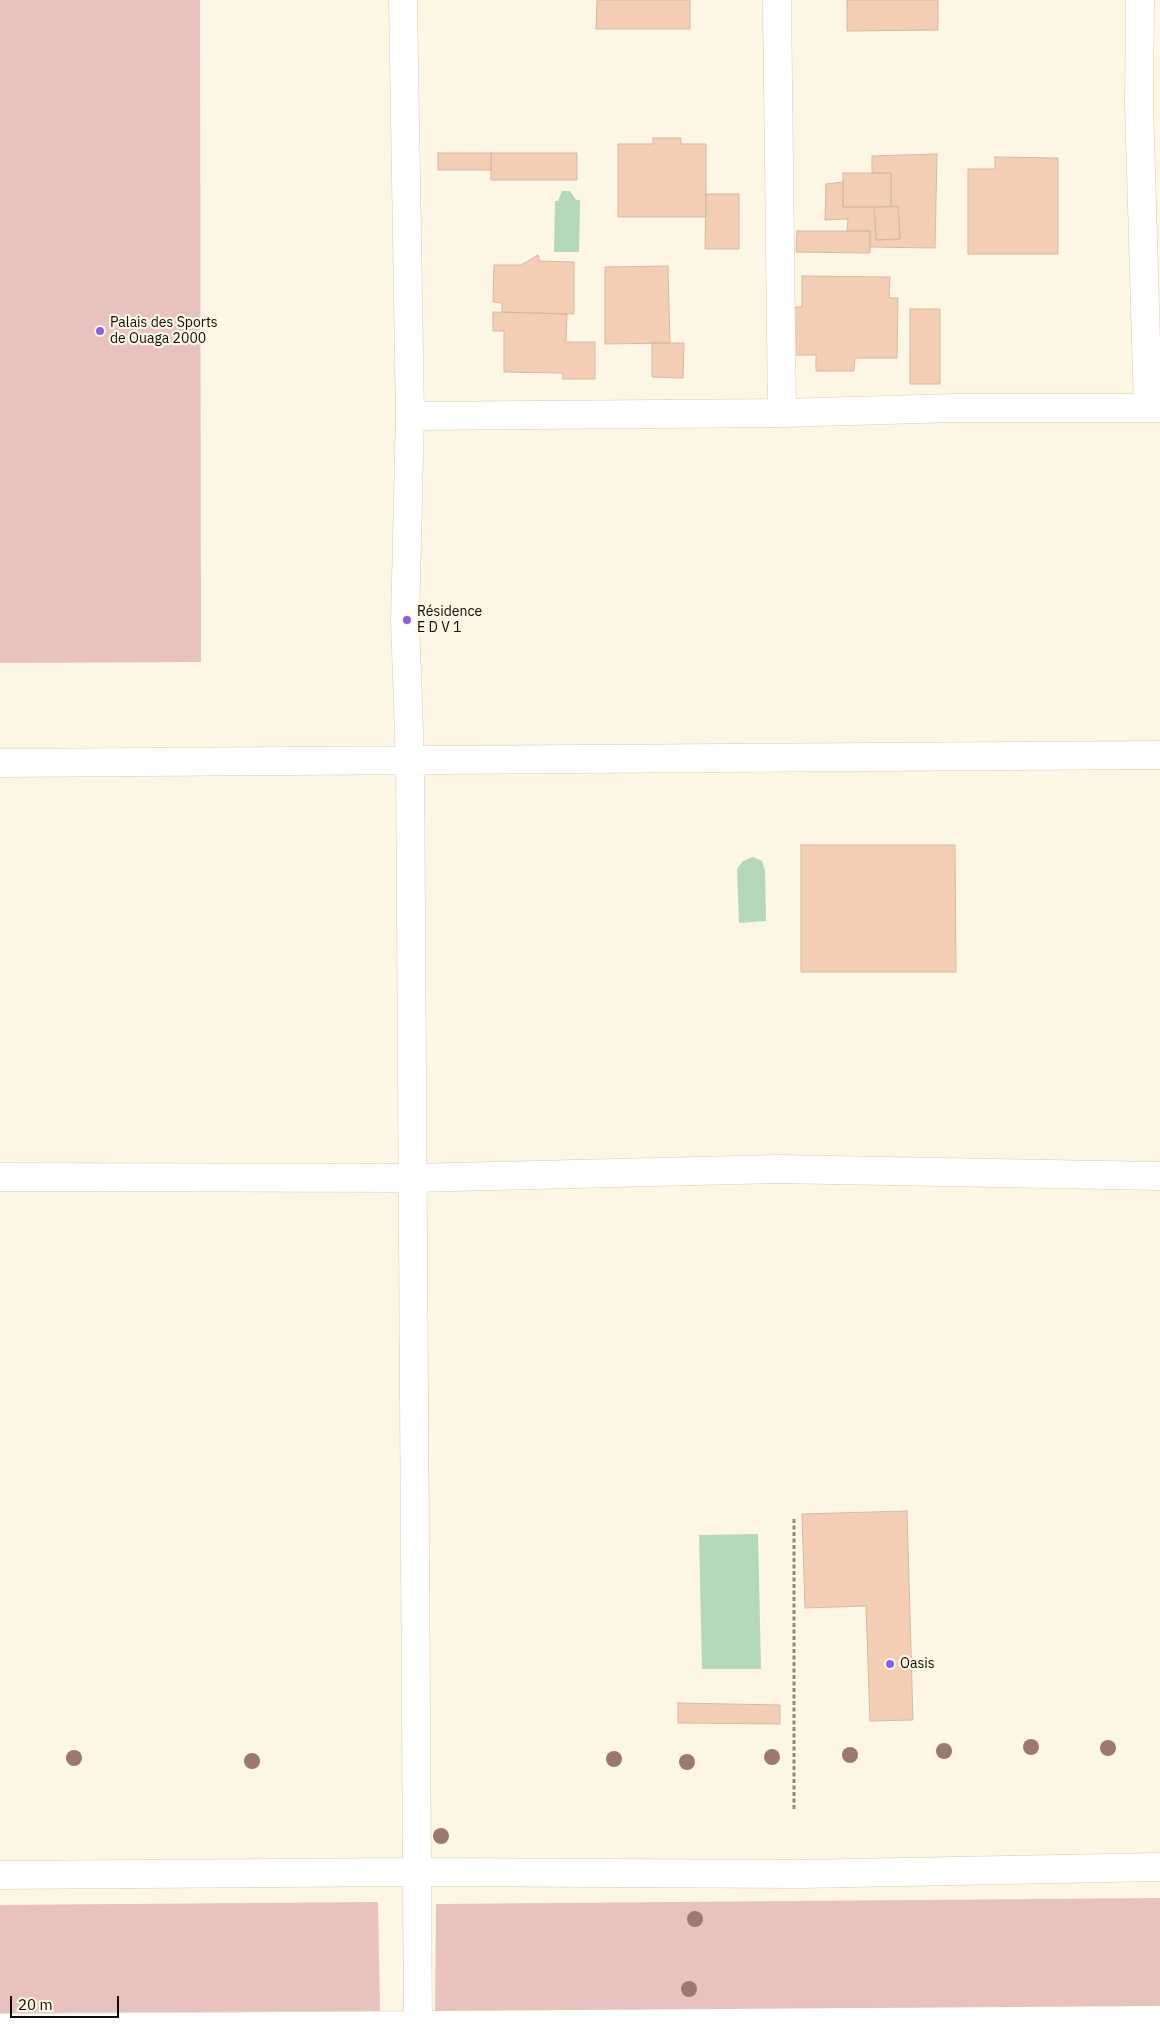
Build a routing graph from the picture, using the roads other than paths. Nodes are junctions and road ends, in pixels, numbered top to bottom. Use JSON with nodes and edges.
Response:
{"nodes":[{"id":1,"x":403,"y":0,"type":"edge"},
{"id":2,"x":777,"y":0,"type":"edge"},
{"id":3,"x":1140,"y":0,"type":"edge"},
{"id":4,"x":1154,"y":408,"type":"edge"},
{"id":5,"x":782,"y":413,"type":"junction"},
{"id":6,"x":410,"y":416,"type":"junction"},
{"id":7,"x":1160,"y":754,"type":"edge"},
{"id":8,"x":410,"y":759,"type":"junction"},
{"id":9,"x":0,"y":763,"type":"edge"},
{"id":10,"x":1160,"y":1176,"type":"edge"},
{"id":11,"x":0,"y":1177,"type":"edge"},
{"id":12,"x":413,"y":1178,"type":"junction"},
{"id":13,"x":1160,"y":1867,"type":"edge"},
{"id":14,"x":417,"y":1872,"type":"junction"},
{"id":15,"x":0,"y":1875,"type":"edge"},
{"id":16,"x":1160,"y":2020,"type":"edge"},
{"id":17,"x":418,"y":2027,"type":"edge"},
{"id":18,"x":0,"y":2028,"type":"edge"}],
"edges":[{"from":1,"to":6,"type":"street"},
{"from":2,"to":5,"type":"street"},
{"from":3,"to":4,"type":"street"},
{"from":4,"to":5,"type":"street"},
{"from":5,"to":6,"type":"street"},
{"from":6,"to":8,"type":"street"},
{"from":7,"to":8,"type":"street"},
{"from":8,"to":9,"type":"street"},
{"from":8,"to":12,"type":"street"},
{"from":10,"to":12,"type":"street"},
{"from":11,"to":12,"type":"street"},
{"from":12,"to":14,"type":"street"},
{"from":13,"to":14,"type":"street"},
{"from":14,"to":15,"type":"street"},
{"from":14,"to":17,"type":"street"},
{"from":16,"to":17,"type":"street"},
{"from":17,"to":18,"type":"street"}]}
